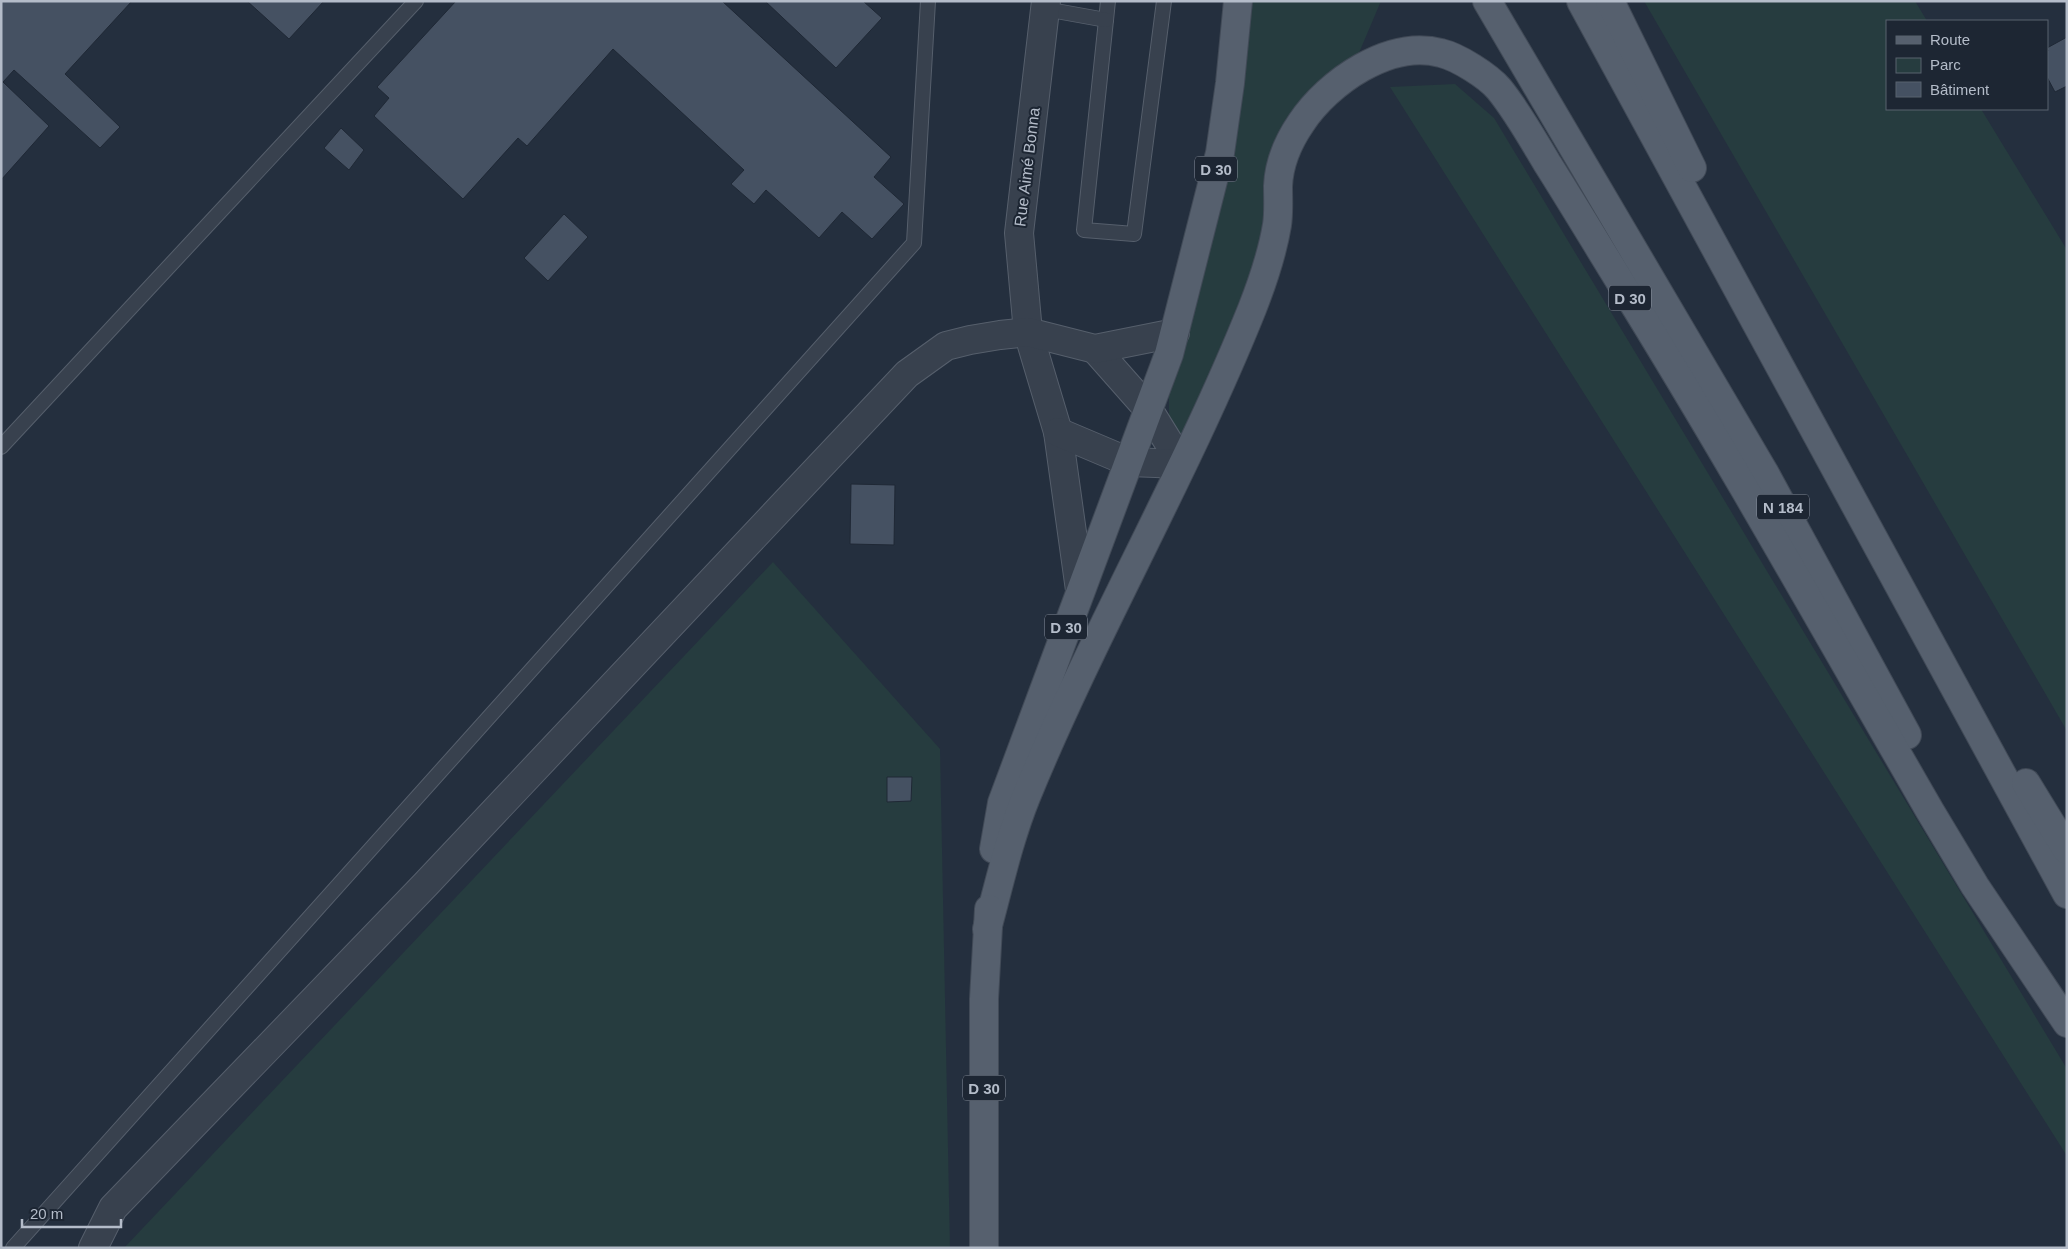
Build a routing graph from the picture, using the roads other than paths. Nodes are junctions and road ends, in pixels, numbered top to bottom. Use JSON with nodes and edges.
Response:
{"nodes":[{"id":1,"x":416,"y":1,"type":"edge"},
{"id":2,"x":928,"y":1,"type":"edge"},
{"id":3,"x":1108,"y":1,"type":"edge"},
{"id":4,"x":1164,"y":1,"type":"edge"},
{"id":5,"x":1238,"y":1,"type":"edge"},
{"id":6,"x":1487,"y":1,"type":"edge"},
{"id":7,"x":1580,"y":1,"type":"edge"},
{"id":8,"x":1610,"y":1,"type":"edge"},
{"id":9,"x":1046,"y":5,"type":"edge"},
{"id":10,"x":1106,"y":20,"type":"junction"},
{"id":11,"x":1028,"y":332,"type":"junction"},
{"id":12,"x":1175,"y":333,"type":"junction"},
{"id":13,"x":1094,"y":349,"type":"junction"},
{"id":14,"x":1148,"y":409,"type":"junction"},
{"id":15,"x":1058,"y":432,"type":"junction"},
{"id":16,"x":1,"y":447,"type":"edge"},
{"id":17,"x":1129,"y":462,"type":"junction"},
{"id":18,"x":1182,"y":464,"type":"junction"},
{"id":19,"x":1864,"y":519,"type":"junction"},
{"id":20,"x":1080,"y":590,"type":"junction"},
{"id":21,"x":2067,"y":850,"type":"edge"},
{"id":22,"x":2067,"y":894,"type":"edge"},
{"id":23,"x":988,"y":928,"type":"junction"},
{"id":24,"x":2067,"y":1022,"type":"edge"},
{"id":25,"x":13,"y":1248,"type":"edge"},
{"id":26,"x":93,"y":1248,"type":"edge"},
{"id":27,"x":984,"y":1248,"type":"edge"}],
"edges":[{"from":1,"to":16,"type":"lane"},
{"from":2,"to":25,"type":"lane"},
{"from":3,"to":10,"type":"lane"},
{"from":4,"to":10,"type":"lane"},
{"from":5,"to":12,"type":"main road","number":"D 30"},
{"from":6,"to":24,"type":"main road","number":"N 184"},
{"from":7,"to":19,"type":"main road"},
{"from":8,"to":19,"type":"main road"},
{"from":9,"to":10,"type":"lane"},
{"from":9,"to":11,"type":"street","name":"Rue Aimé Bonna"},
{"from":11,"to":13,"type":"street"},
{"from":11,"to":15,"type":"street","name":"Rue Aimé Bonna"},
{"from":11,"to":26,"type":"street"},
{"from":12,"to":13,"type":"street"},
{"from":12,"to":14,"type":"main road","number":"D 30"},
{"from":13,"to":14,"type":"street"},
{"from":14,"to":17,"type":"main road","number":"D 30"},
{"from":14,"to":18,"type":"street"},
{"from":15,"to":17,"type":"street"},
{"from":15,"to":20,"type":"street","name":"Rue Aimé Bonna"},
{"from":17,"to":18,"type":"street"},
{"from":17,"to":20,"type":"main road","number":"D 30"},
{"from":18,"to":23,"type":"main road","number":"D 30"},
{"from":18,"to":24,"type":"main road","number":"D 30"},
{"from":19,"to":21,"type":"main road"},
{"from":19,"to":22,"type":"main road"},
{"from":20,"to":23,"type":"main road","number":"D 30"},
{"from":23,"to":27,"type":"main road","number":"D 30"}]}
